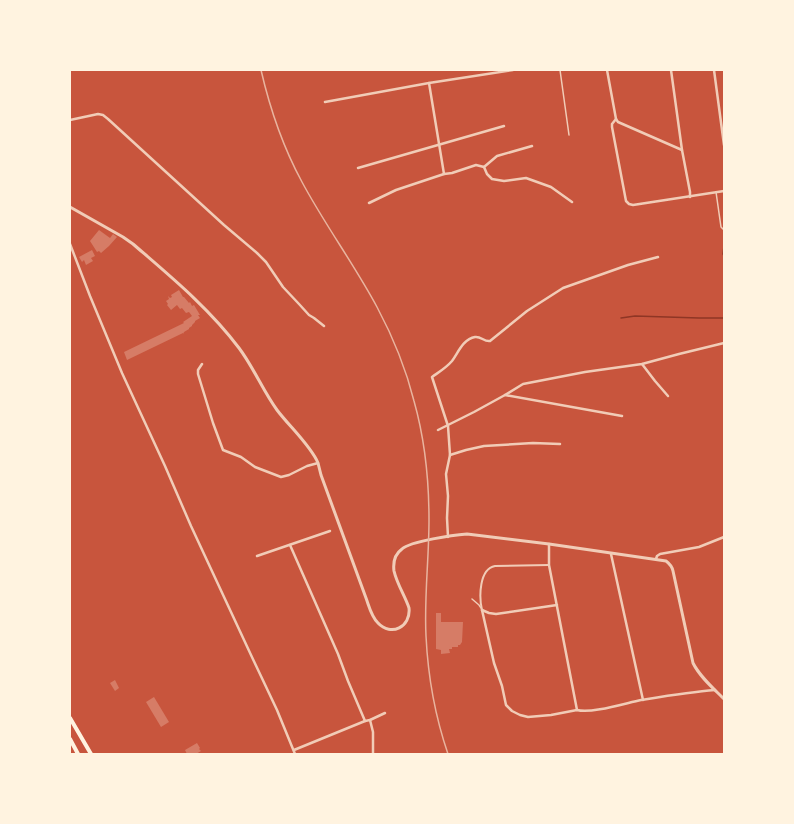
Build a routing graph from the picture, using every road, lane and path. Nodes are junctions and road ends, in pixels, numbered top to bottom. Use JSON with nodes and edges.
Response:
{"nodes":[{"id":1,"x":513,"y":70,"type":"edge"},
{"id":2,"x":560,"y":70,"type":"edge"},
{"id":3,"x":607,"y":70,"type":"edge"},
{"id":4,"x":671,"y":70,"type":"edge"},
{"id":5,"x":714,"y":70,"type":"edge"},
{"id":6,"x":429,"y":84,"type":"junction"},
{"id":7,"x":325,"y":102,"type":"dead end"},
{"id":8,"x":616,"y":119,"type":"junction"},
{"id":9,"x":70,"y":120,"type":"edge"},
{"id":10,"x":504,"y":126,"type":"dead end"},
{"id":11,"x":569,"y":135,"type":"dead end"},
{"id":12,"x":439,"y":145,"type":"junction"},
{"id":13,"x":724,"y":145,"type":"edge"},
{"id":14,"x":532,"y":146,"type":"dead end"},
{"id":15,"x":682,"y":150,"type":"junction"},
{"id":16,"x":484,"y":167,"type":"junction"},
{"id":17,"x":358,"y":168,"type":"dead end"},
{"id":18,"x":444,"y":174,"type":"junction"},
{"id":19,"x":724,"y":191,"type":"edge"},
{"id":20,"x":716,"y":192,"type":"junction"},
{"id":21,"x":690,"y":197,"type":"junction"},
{"id":22,"x":572,"y":202,"type":"dead end"},
{"id":23,"x":368,"y":203,"type":"dead end"},
{"id":24,"x":70,"y":207,"type":"edge"},
{"id":25,"x":724,"y":230,"type":"edge"},
{"id":26,"x":70,"y":244,"type":"edge"},
{"id":27,"x":658,"y":257,"type":"dead end"},
{"id":28,"x":324,"y":326,"type":"dead end"},
{"id":29,"x":724,"y":343,"type":"edge"},
{"id":30,"x":202,"y":364,"type":"dead end"},
{"id":31,"x":642,"y":364,"type":"junction"},
{"id":32,"x":505,"y":395,"type":"junction"},
{"id":33,"x":668,"y":396,"type":"dead end"},
{"id":34,"x":622,"y":416,"type":"dead end"},
{"id":35,"x":448,"y":426,"type":"junction"},
{"id":36,"x":438,"y":430,"type":"dead end"},
{"id":37,"x":560,"y":444,"type":"dead end"},
{"id":38,"x":450,"y":455,"type":"junction"},
{"id":39,"x":318,"y":463,"type":"junction"},
{"id":40,"x":330,"y":531,"type":"dead end"},
{"id":41,"x":448,"y":537,"type":"junction"},
{"id":42,"x":724,"y":537,"type":"edge"},
{"id":43,"x":549,"y":544,"type":"junction"},
{"id":44,"x":290,"y":545,"type":"junction"},
{"id":45,"x":611,"y":554,"type":"junction"},
{"id":46,"x":257,"y":556,"type":"dead end"},
{"id":47,"x":656,"y":559,"type":"junction"},
{"id":48,"x":549,"y":565,"type":"junction"},
{"id":49,"x":472,"y":599,"type":"dead end"},
{"id":50,"x":557,"y":605,"type":"junction"},
{"id":51,"x":482,"y":610,"type":"junction"},
{"id":52,"x":715,"y":690,"type":"junction"},
{"id":53,"x":724,"y":698,"type":"edge"},
{"id":54,"x":643,"y":700,"type":"junction"},
{"id":55,"x":577,"y":710,"type":"junction"},
{"id":56,"x":385,"y":713,"type":"dead end"},
{"id":57,"x":70,"y":718,"type":"edge"},
{"id":58,"x":370,"y":720,"type":"junction"},
{"id":59,"x":365,"y":721,"type":"junction"},
{"id":60,"x":70,"y":740,"type":"edge"},
{"id":61,"x":294,"y":750,"type":"junction"},
{"id":62,"x":78,"y":754,"type":"edge"},
{"id":63,"x":90,"y":754,"type":"edge"},
{"id":64,"x":295,"y":754,"type":"edge"},
{"id":65,"x":373,"y":754,"type":"edge"}],
"edges":[{"from":1,"to":6,"type":"street"},
{"from":2,"to":11,"type":"lane"},
{"from":3,"to":8,"type":"street"},
{"from":4,"to":15,"type":"street"},
{"from":5,"to":13,"type":"street"},
{"from":6,"to":7,"type":"street"},
{"from":6,"to":12,"type":"street"},
{"from":8,"to":15,"type":"street"},
{"from":8,"to":21,"type":"street"},
{"from":9,"to":28,"type":"street"},
{"from":10,"to":12,"type":"street"},
{"from":12,"to":17,"type":"street"},
{"from":12,"to":18,"type":"street"},
{"from":14,"to":16,"type":"street"},
{"from":15,"to":21,"type":"street"},
{"from":16,"to":18,"type":"street"},
{"from":16,"to":22,"type":"street"},
{"from":18,"to":23,"type":"street"},
{"from":19,"to":20,"type":"street"},
{"from":20,"to":21,"type":"street"},
{"from":20,"to":25,"type":"lane"},
{"from":24,"to":39,"type":"street"},
{"from":26,"to":61,"type":"street"},
{"from":27,"to":35,"type":"street"},
{"from":29,"to":31,"type":"street"},
{"from":30,"to":39,"type":"street"},
{"from":31,"to":32,"type":"street"},
{"from":31,"to":33,"type":"street"},
{"from":32,"to":34,"type":"street"},
{"from":32,"to":35,"type":"street"},
{"from":35,"to":36,"type":"street"},
{"from":35,"to":38,"type":"street"},
{"from":37,"to":38,"type":"street"},
{"from":38,"to":41,"type":"street"},
{"from":39,"to":41,"type":"street"},
{"from":40,"to":44,"type":"street"},
{"from":41,"to":43,"type":"street"},
{"from":42,"to":47,"type":"street"},
{"from":43,"to":45,"type":"street"},
{"from":43,"to":48,"type":"street"},
{"from":44,"to":46,"type":"street"},
{"from":44,"to":59,"type":"street"},
{"from":45,"to":47,"type":"street"},
{"from":45,"to":54,"type":"street"},
{"from":47,"to":52,"type":"street"},
{"from":48,"to":50,"type":"street"},
{"from":48,"to":51,"type":"street"},
{"from":49,"to":51,"type":"lane"},
{"from":50,"to":51,"type":"street"},
{"from":50,"to":55,"type":"street"},
{"from":51,"to":55,"type":"street"},
{"from":52,"to":53,"type":"street"},
{"from":52,"to":54,"type":"street"},
{"from":54,"to":55,"type":"street"},
{"from":56,"to":58,"type":"street"},
{"from":57,"to":63,"type":"main road"},
{"from":58,"to":59,"type":"street"},
{"from":58,"to":65,"type":"street"},
{"from":59,"to":61,"type":"street"},
{"from":60,"to":62,"type":"main road"},
{"from":61,"to":64,"type":"street"}]}
